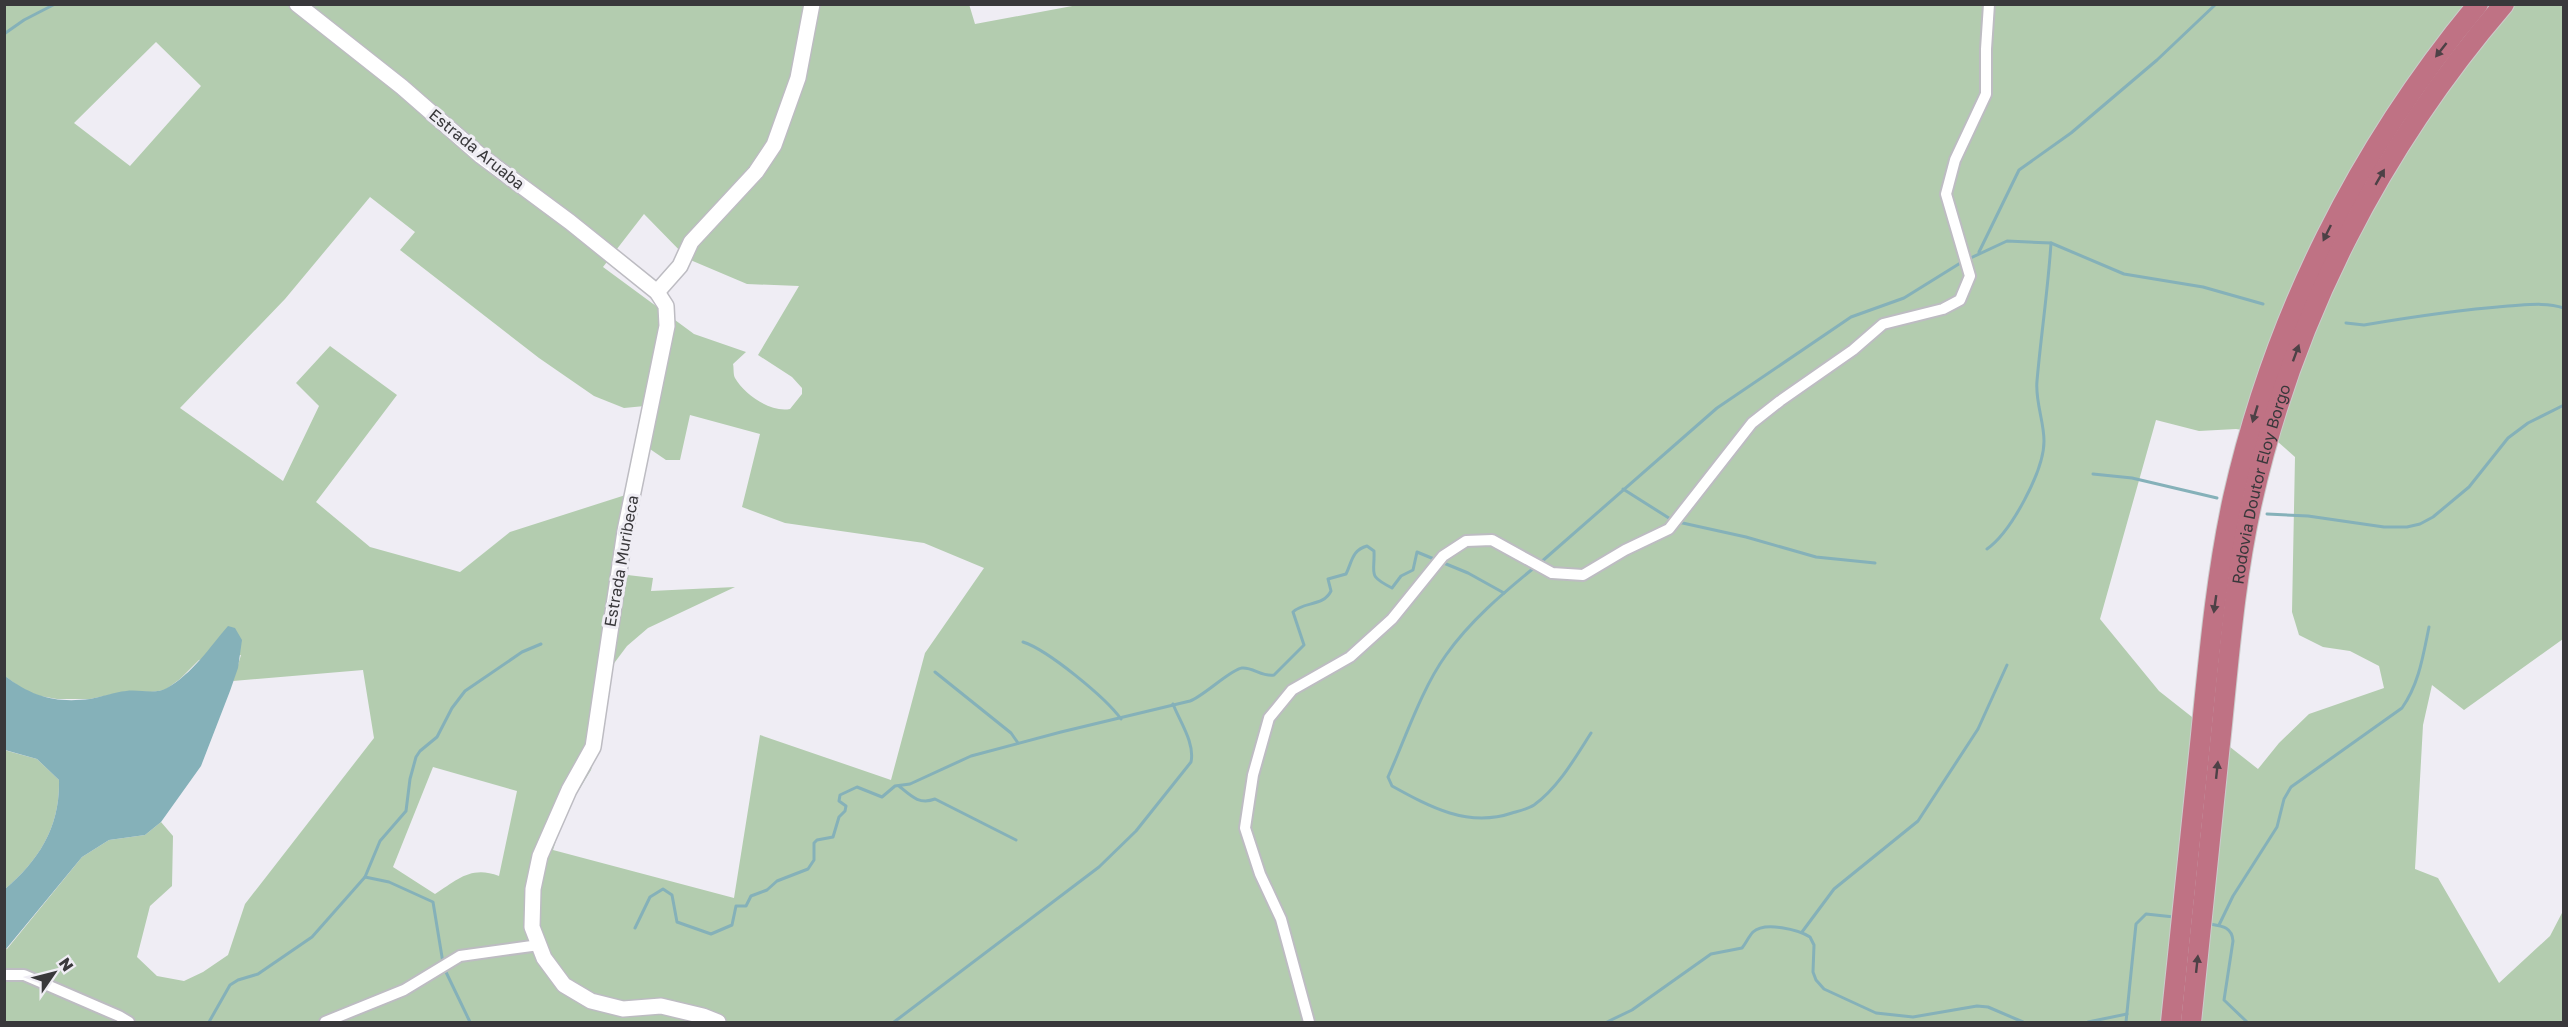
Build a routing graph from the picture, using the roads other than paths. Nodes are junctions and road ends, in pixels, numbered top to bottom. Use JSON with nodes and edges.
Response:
{"nodes":[{"id":1,"x":297,"y":4,"type":"edge"},
{"id":2,"x":812,"y":4,"type":"edge"},
{"id":3,"x":1989,"y":4,"type":"edge"},
{"id":4,"x":2478,"y":4,"type":"edge"},
{"id":5,"x":2504,"y":4,"type":"edge"},
{"id":6,"x":657,"y":292,"type":"junction"},
{"id":7,"x":538,"y":945,"type":"junction"},
{"id":8,"x":4,"y":975,"type":"edge"},
{"id":9,"x":129,"y":1023,"type":"edge"},
{"id":10,"x":325,"y":1023,"type":"edge"},
{"id":11,"x":718,"y":1023,"type":"edge"},
{"id":12,"x":1309,"y":1023,"type":"edge"},
{"id":13,"x":2171,"y":1023,"type":"edge"},
{"id":14,"x":2191,"y":1023,"type":"edge"}],
"edges":[{"from":1,"to":6,"type":"street","name":"Estrada Aruaba"},
{"from":2,"to":6,"type":"street"},
{"from":3,"to":12,"type":"street"},
{"from":4,"to":13,"type":"highway","name":"Rodovia Doutor Eloy Borgo","one_way":true},
{"from":14,"to":5,"type":"highway","name":"Rodovia Doutor Eloy Borgo","one_way":true},
{"from":6,"to":7,"type":"street","name":"Estrada Muribeca"},
{"from":7,"to":10,"type":"street"},
{"from":7,"to":11,"type":"street","name":"Estrada Muribeca"},
{"from":8,"to":9,"type":"street"}]}
